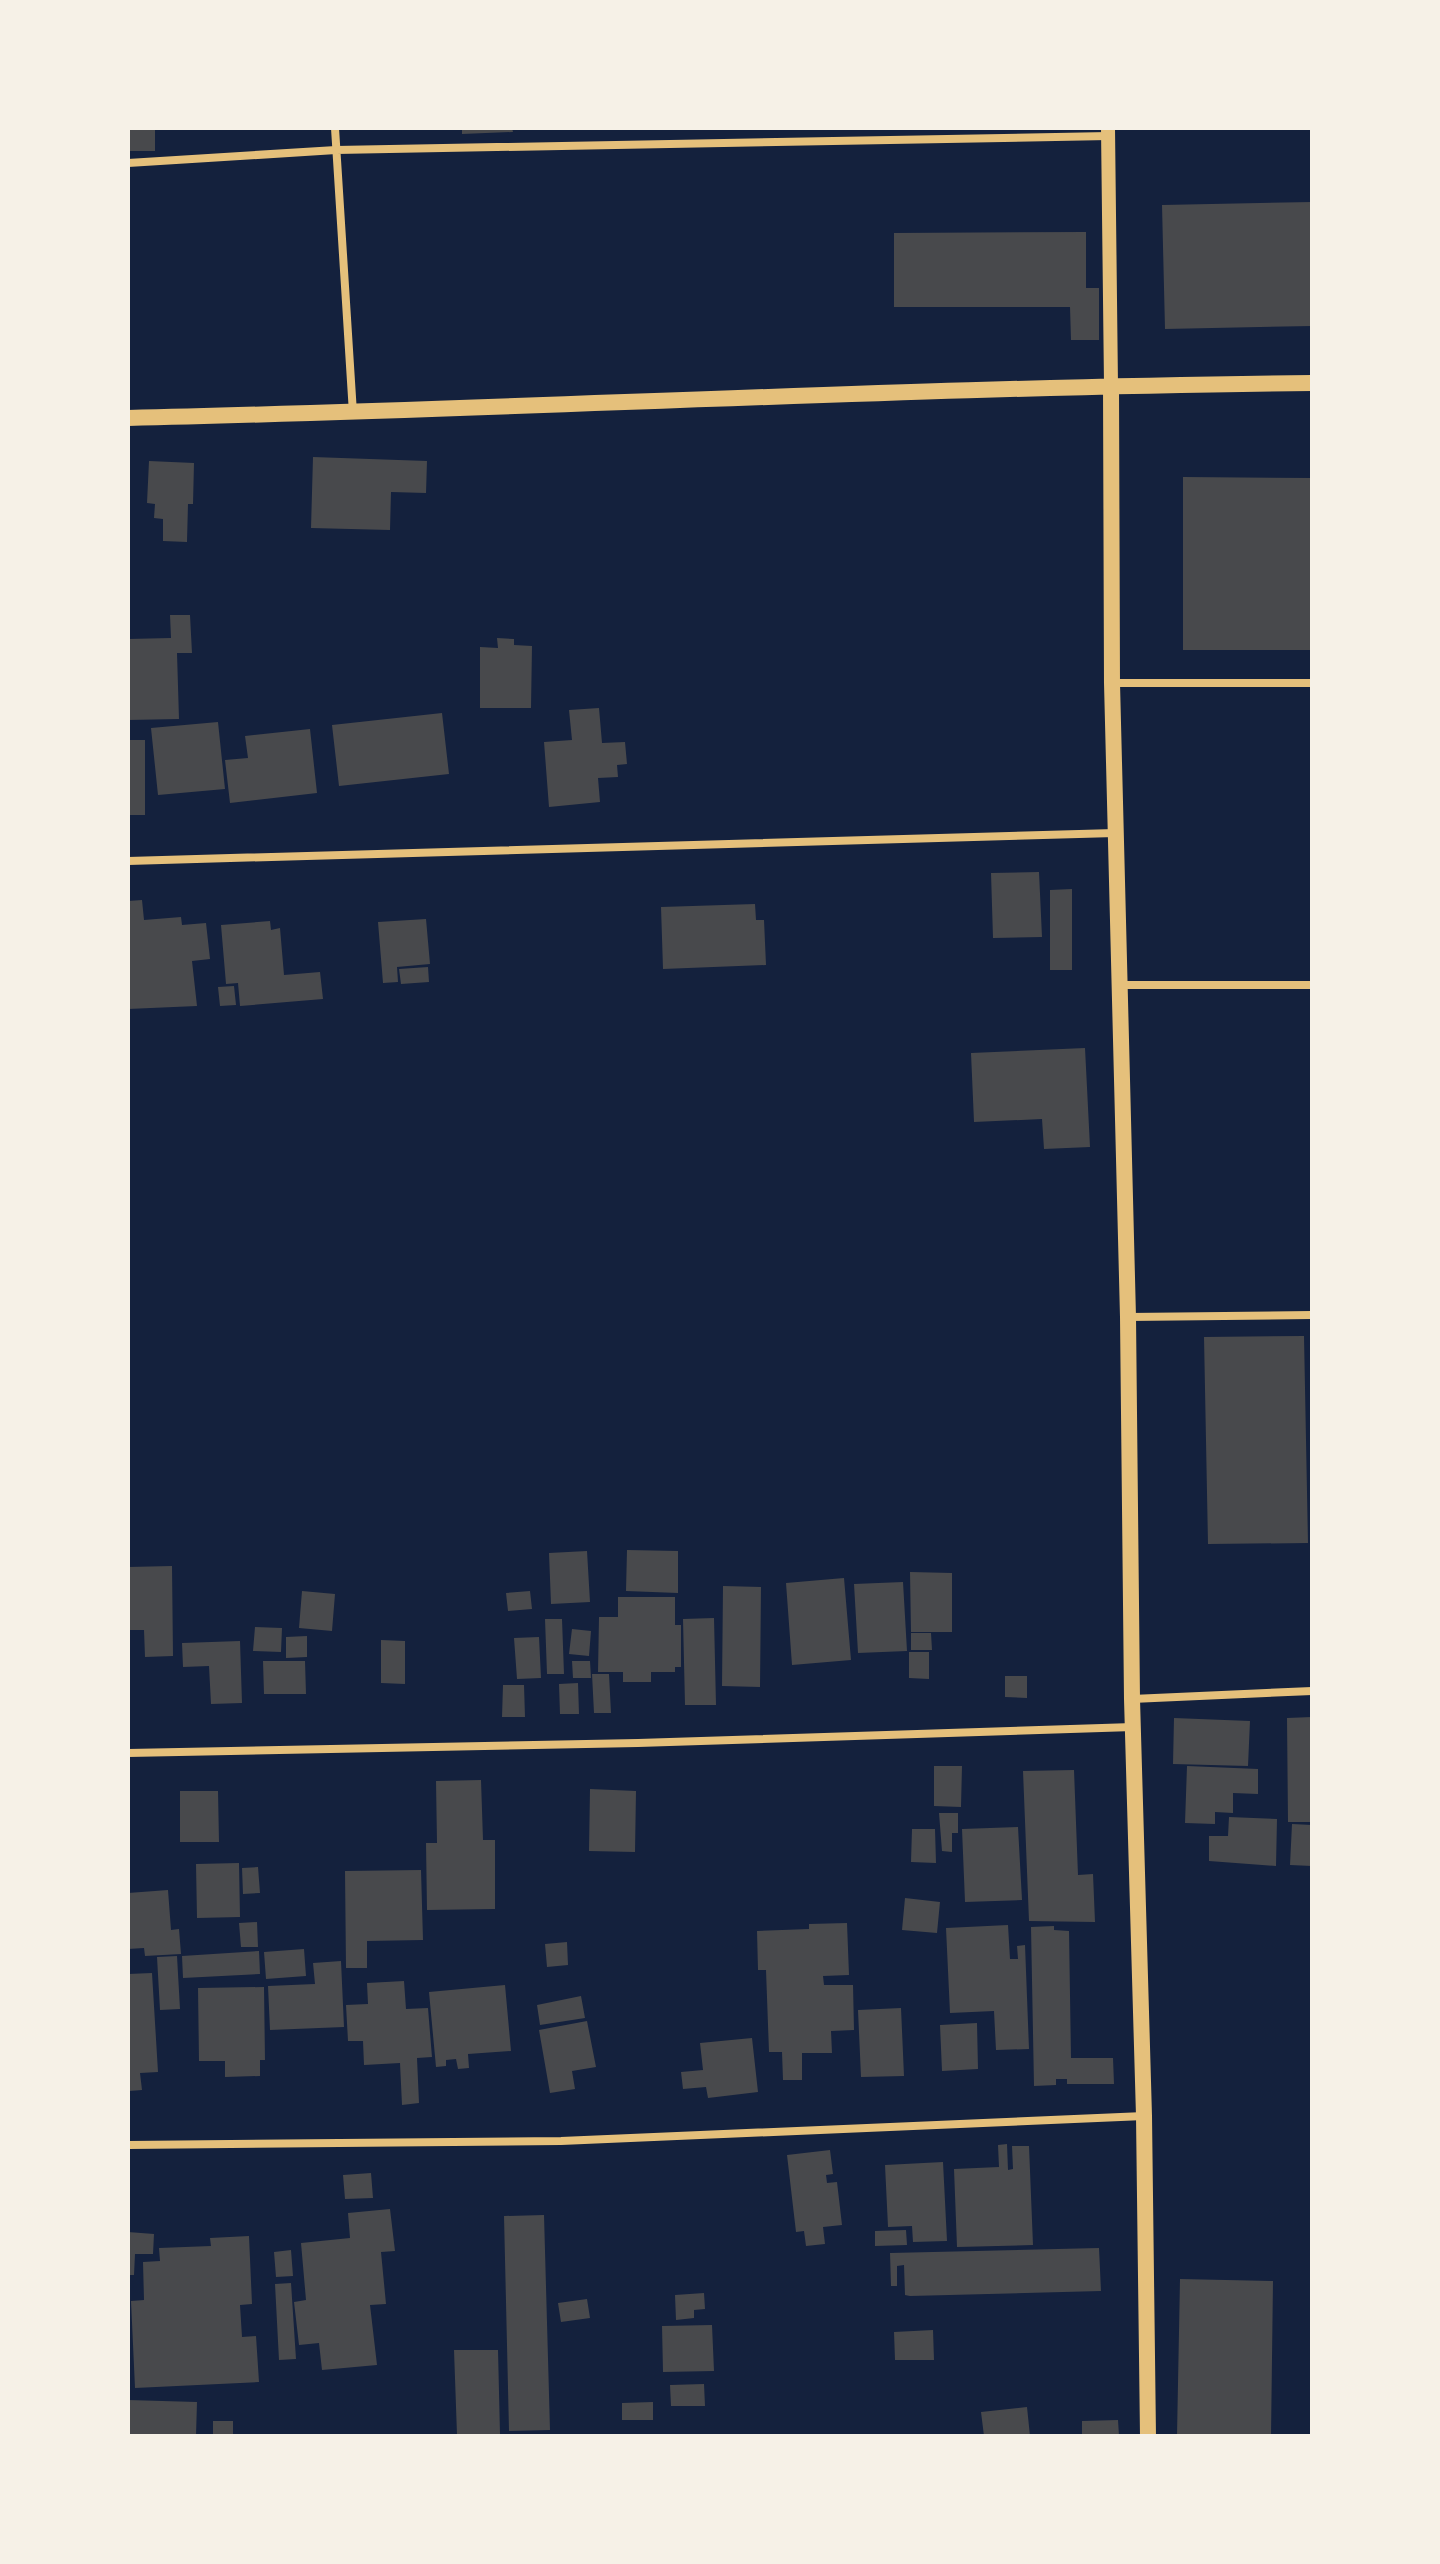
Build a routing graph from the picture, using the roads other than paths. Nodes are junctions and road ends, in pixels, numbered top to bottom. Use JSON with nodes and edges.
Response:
{"nodes":[{"id":1,"x":335,"y":128,"type":"edge"},
{"id":2,"x":1109,"y":132,"type":"edge"},
{"id":3,"x":336,"y":150,"type":"junction"},
{"id":4,"x":128,"y":163,"type":"edge"},
{"id":5,"x":1312,"y":383,"type":"edge"},
{"id":6,"x":1111,"y":385,"type":"junction"},
{"id":7,"x":353,"y":413,"type":"junction"},
{"id":8,"x":128,"y":418,"type":"edge"},
{"id":9,"x":1112,"y":683,"type":"junction"},
{"id":10,"x":1312,"y":683,"type":"edge"},
{"id":11,"x":1115,"y":833,"type":"junction"},
{"id":12,"x":128,"y":861,"type":"edge"},
{"id":13,"x":1120,"y":985,"type":"junction"},
{"id":14,"x":1312,"y":985,"type":"edge"},
{"id":15,"x":1312,"y":1315,"type":"edge"},
{"id":16,"x":1128,"y":1317,"type":"junction"},
{"id":17,"x":1312,"y":1691,"type":"edge"},
{"id":18,"x":1132,"y":1699,"type":"junction"},
{"id":19,"x":1134,"y":1727,"type":"junction"},
{"id":20,"x":128,"y":1753,"type":"edge"},
{"id":21,"x":1144,"y":2116,"type":"junction"},
{"id":22,"x":128,"y":2145,"type":"edge"},
{"id":23,"x":1148,"y":2436,"type":"edge"}],
"edges":[{"from":1,"to":3,"type":"street"},
{"from":2,"to":3,"type":"street"},
{"from":2,"to":6,"type":"street"},
{"from":3,"to":4,"type":"street"},
{"from":3,"to":7,"type":"street"},
{"from":5,"to":6,"type":"main road"},
{"from":6,"to":7,"type":"main road"},
{"from":6,"to":9,"type":"main road"},
{"from":7,"to":8,"type":"main road"},
{"from":9,"to":10,"type":"street"},
{"from":9,"to":11,"type":"main road"},
{"from":11,"to":12,"type":"street"},
{"from":11,"to":13,"type":"main road"},
{"from":13,"to":14,"type":"street"},
{"from":13,"to":16,"type":"main road"},
{"from":15,"to":16,"type":"street"},
{"from":16,"to":18,"type":"main road"},
{"from":17,"to":18,"type":"street"},
{"from":18,"to":19,"type":"main road"},
{"from":19,"to":20,"type":"street"},
{"from":19,"to":21,"type":"main road"},
{"from":21,"to":22,"type":"street"},
{"from":21,"to":23,"type":"main road"}]}
